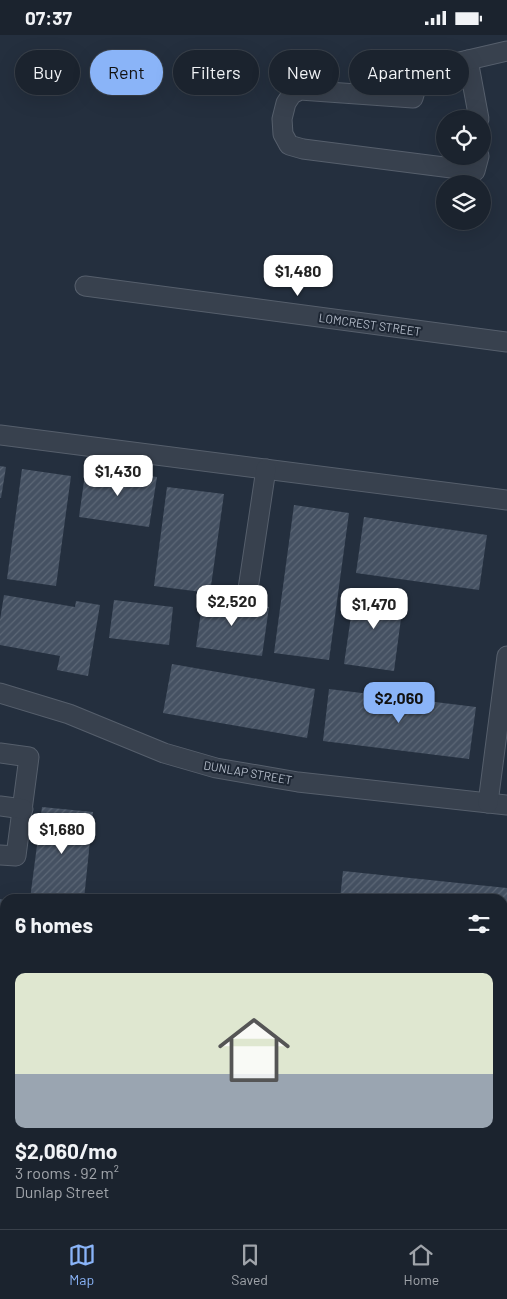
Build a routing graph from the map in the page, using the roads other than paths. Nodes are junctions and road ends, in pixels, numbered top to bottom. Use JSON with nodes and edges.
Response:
{"nodes":[{"id":1,"x":507,"y":51,"type":"edge"},
{"id":2,"x":469,"y":60,"type":"edge"},
{"id":3,"x":469,"y":66,"type":"edge"},
{"id":4,"x":349,"y":93,"type":"edge"},
{"id":5,"x":371,"y":95,"type":"edge"},
{"id":6,"x":414,"y":95,"type":"edge"},
{"id":7,"x":476,"y":110,"type":"edge"},
{"id":8,"x":477,"y":165,"type":"edge"},
{"id":9,"x":85,"y":286,"type":"dead end"},
{"id":10,"x":507,"y":342,"type":"edge"},
{"id":11,"x":0,"y":435,"type":"edge"},
{"id":12,"x":266,"y":469,"type":"junction"},
{"id":13,"x":507,"y":500,"type":"edge"},
{"id":14,"x":248,"y":589,"type":"dead end"},
{"id":15,"x":507,"y":655,"type":"edge"},
{"id":16,"x":0,"y":693,"type":"edge"},
{"id":17,"x":0,"y":753,"type":"edge"},
{"id":18,"x":488,"y":803,"type":"junction"},
{"id":19,"x":507,"y":805,"type":"edge"},
{"id":20,"x":0,"y":807,"type":"edge"},
{"id":21,"x":22,"y":809,"type":"junction"},
{"id":22,"x":0,"y":855,"type":"edge"}],
"edges":[{"from":1,"to":2,"type":"street"},
{"from":3,"to":7,"type":"street"},
{"from":4,"to":8,"type":"street"},
{"from":5,"to":6,"type":"street"},
{"from":9,"to":10,"type":"street","name":"LOMCREST STREET"},
{"from":11,"to":12,"type":"street"},
{"from":12,"to":13,"type":"street"},
{"from":12,"to":14,"type":"street"},
{"from":15,"to":18,"type":"street"},
{"from":16,"to":18,"type":"street","name":"DUNLAP STREET"},
{"from":17,"to":21,"type":"street"},
{"from":18,"to":19,"type":"street","name":"DUNLAP STREET"},
{"from":20,"to":21,"type":"street"},
{"from":21,"to":22,"type":"street"}]}
